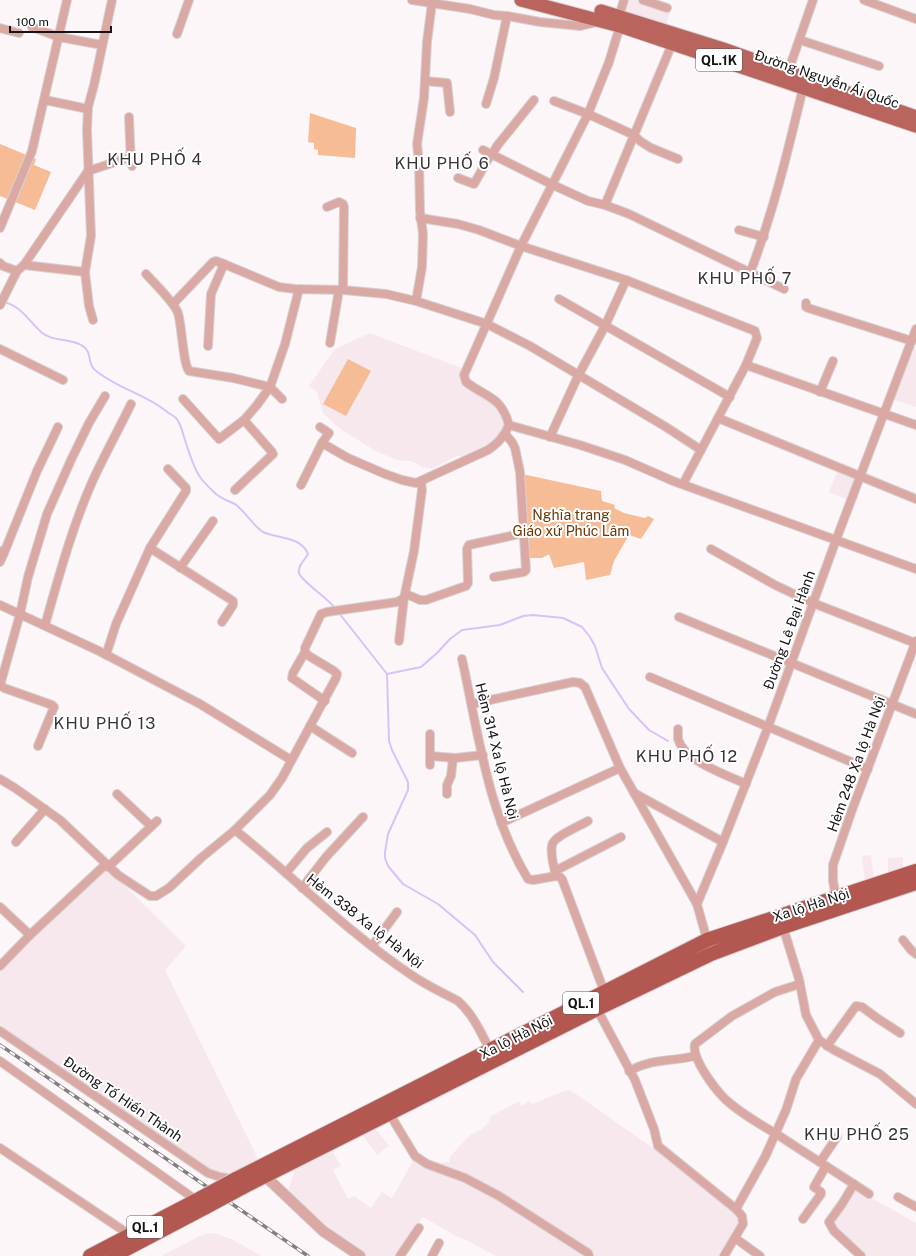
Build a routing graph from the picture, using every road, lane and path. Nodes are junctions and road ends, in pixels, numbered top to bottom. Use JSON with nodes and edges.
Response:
{"nodes":[{"id":1,"x":67,"y":0,"type":"edge"},
{"id":2,"x":112,"y":0,"type":"edge"},
{"id":3,"x":189,"y":0,"type":"edge"},
{"id":4,"x":412,"y":0,"type":"edge"},
{"id":5,"x":521,"y":0,"type":"edge"},
{"id":6,"x":559,"y":0,"type":"edge"},
{"id":7,"x":624,"y":0,"type":"edge"},
{"id":8,"x":643,"y":0,"type":"edge"},
{"id":9,"x":813,"y":0,"type":"edge"},
{"id":10,"x":867,"y":0,"type":"edge"},
{"id":11,"x":432,"y":3,"type":"junction"},
{"id":12,"x":667,"y":8,"type":"dead end"},
{"id":13,"x":507,"y":16,"type":"junction"},
{"id":14,"x":916,"y":19,"type":"edge"},
{"id":15,"x":602,"y":20,"type":"junction"},
{"id":16,"x":619,"y":21,"type":"junction"},
{"id":17,"x":32,"y":27,"type":"dead end"},
{"id":18,"x":0,"y":28,"type":"edge"},
{"id":19,"x":19,"y":33,"type":"dead end"},
{"id":20,"x":177,"y":34,"type":"dead end"},
{"id":21,"x":59,"y":37,"type":"junction"},
{"id":22,"x":800,"y":40,"type":"junction"},
{"id":23,"x":672,"y":44,"type":"junction"},
{"id":24,"x":102,"y":45,"type":"junction"},
{"id":25,"x":879,"y":66,"type":"dead end"},
{"id":26,"x":787,"y":77,"type":"junction"},
{"id":27,"x":425,"y":81,"type":"junction"},
{"id":28,"x":803,"y":88,"type":"junction"},
{"id":29,"x":44,"y":100,"type":"junction"},
{"id":30,"x":534,"y":100,"type":"dead end"},
{"id":31,"x":554,"y":101,"type":"dead end"},
{"id":32,"x":486,"y":104,"type":"dead end"},
{"id":33,"x":88,"y":109,"type":"junction"},
{"id":34,"x":450,"y":112,"type":"dead end"},
{"id":35,"x":588,"y":114,"type":"junction"},
{"id":36,"x":129,"y":117,"type":"dead end"},
{"id":37,"x":916,"y":117,"type":"edge"},
{"id":38,"x":916,"y":126,"type":"edge"},
{"id":39,"x":634,"y":135,"type":"junction"},
{"id":40,"x":489,"y":153,"type":"junction"},
{"id":41,"x":131,"y":157,"type":"junction"},
{"id":42,"x":678,"y":159,"type":"dead end"},
{"id":43,"x":132,"y":166,"type":"dead end"},
{"id":44,"x":88,"y":171,"type":"junction"},
{"id":45,"x":458,"y":178,"type":"dead end"},
{"id":46,"x":553,"y":185,"type":"junction"},
{"id":47,"x":605,"y":205,"type":"junction"},
{"id":48,"x":327,"y":207,"type":"dead end"},
{"id":49,"x":420,"y":218,"type":"junction"},
{"id":50,"x":0,"y":228,"type":"edge"},
{"id":51,"x":739,"y":230,"type":"dead end"},
{"id":52,"x":764,"y":237,"type":"junction"},
{"id":53,"x":521,"y":246,"type":"junction"},
{"id":54,"x":0,"y":263,"type":"edge"},
{"id":55,"x":224,"y":264,"type":"junction"},
{"id":56,"x":24,"y":265,"type":"junction"},
{"id":57,"x":17,"y":271,"type":"junction"},
{"id":58,"x":85,"y":272,"type":"junction"},
{"id":59,"x":750,"y":273,"type":"junction"},
{"id":60,"x":146,"y":274,"type":"dead end"},
{"id":61,"x":626,"y":280,"type":"junction"},
{"id":62,"x":298,"y":289,"type":"junction"},
{"id":63,"x":784,"y":289,"type":"dead end"},
{"id":64,"x":341,"y":290,"type":"junction"},
{"id":65,"x":559,"y":299,"type":"dead end"},
{"id":66,"x":416,"y":301,"type":"junction"},
{"id":67,"x":806,"y":303,"type":"dead end"},
{"id":68,"x":172,"y":304,"type":"junction"},
{"id":69,"x":0,"y":305,"type":"edge"},
{"id":70,"x":93,"y":320,"type":"dead end"},
{"id":71,"x":487,"y":324,"type":"junction"},
{"id":72,"x":605,"y":326,"type":"junction"},
{"id":73,"x":916,"y":329,"type":"edge"},
{"id":74,"x":330,"y":343,"type":"dead end"},
{"id":75,"x":913,"y":344,"type":"edge"},
{"id":76,"x":208,"y":346,"type":"dead end"},
{"id":77,"x":0,"y":349,"type":"edge"},
{"id":78,"x":833,"y":361,"type":"dead end"},
{"id":79,"x":746,"y":365,"type":"junction"},
{"id":80,"x":578,"y":376,"type":"junction"},
{"id":81,"x":63,"y":380,"type":"dead end"},
{"id":82,"x":270,"y":387,"type":"junction"},
{"id":83,"x":820,"y":392,"type":"junction"},
{"id":84,"x":105,"y":396,"type":"dead end"},
{"id":85,"x":730,"y":397,"type":"junction"},
{"id":86,"x":183,"y":399,"type":"dead end"},
{"id":87,"x":282,"y":399,"type":"dead end"},
{"id":88,"x":131,"y":404,"type":"dead end"},
{"id":89,"x":884,"y":413,"type":"junction"},
{"id":90,"x":718,"y":418,"type":"junction"},
{"id":91,"x":244,"y":420,"type":"junction"},
{"id":92,"x":509,"y":425,"type":"junction"},
{"id":93,"x":916,"y":425,"type":"edge"},
{"id":94,"x":58,"y":427,"type":"dead end"},
{"id":95,"x":320,"y":427,"type":"dead end"},
{"id":96,"x":505,"y":434,"type":"junction"},
{"id":97,"x":550,"y":437,"type":"junction"},
{"id":98,"x":322,"y":443,"type":"junction"},
{"id":99,"x":701,"y":450,"type":"junction"},
{"id":100,"x":168,"y":470,"type":"dead end"},
{"id":101,"x":860,"y":476,"type":"junction"},
{"id":102,"x":421,"y":481,"type":"junction"},
{"id":103,"x":683,"y":484,"type":"junction"},
{"id":104,"x":301,"y":485,"type":"dead end"},
{"id":105,"x":234,"y":490,"type":"dead end"},
{"id":106,"x":916,"y":499,"type":"edge"},
{"id":107,"x":213,"y":521,"type":"dead end"},
{"id":108,"x":524,"y":533,"type":"junction"},
{"id":109,"x":836,"y":540,"type":"junction"},
{"id":110,"x":150,"y":548,"type":"junction"},
{"id":111,"x":711,"y":549,"type":"dead end"},
{"id":112,"x":2,"y":552,"type":"edge"},
{"id":113,"x":0,"y":562,"type":"edge"},
{"id":114,"x":180,"y":568,"type":"junction"},
{"id":115,"x":916,"y":569,"type":"edge"},
{"id":116,"x":494,"y":577,"type":"dead end"},
{"id":117,"x":405,"y":596,"type":"junction"},
{"id":118,"x":813,"y":603,"type":"junction"},
{"id":119,"x":0,"y":605,"type":"edge"},
{"id":120,"x":20,"y":614,"type":"junction"},
{"id":121,"x":679,"y":617,"type":"dead end"},
{"id":122,"x":222,"y":622,"type":"dead end"},
{"id":123,"x":45,"y":625,"type":"junction"},
{"id":124,"x":399,"y":641,"type":"dead end"},
{"id":125,"x":916,"y":642,"type":"edge"},
{"id":126,"x":305,"y":652,"type":"junction"},
{"id":127,"x":106,"y":655,"type":"junction"},
{"id":128,"x":462,"y":659,"type":"dead end"},
{"id":129,"x":912,"y":662,"type":"edge"},
{"id":130,"x":791,"y":663,"type":"junction"},
{"id":131,"x":650,"y":677,"type":"dead end"},
{"id":132,"x":325,"y":701,"type":"junction"},
{"id":133,"x":472,"y":704,"type":"junction"},
{"id":134,"x":892,"y":705,"type":"junction"},
{"id":135,"x":916,"y":714,"type":"edge"},
{"id":136,"x":310,"y":726,"type":"junction"},
{"id":137,"x":768,"y":727,"type":"junction"},
{"id":138,"x":678,"y":729,"type":"dead end"},
{"id":139,"x":430,"y":734,"type":"dead end"},
{"id":140,"x":38,"y":746,"type":"dead end"},
{"id":141,"x":352,"y":753,"type":"dead end"},
{"id":142,"x":483,"y":755,"type":"junction"},
{"id":143,"x":430,"y":756,"type":"junction"},
{"id":144,"x":453,"y":758,"type":"junction"},
{"id":145,"x":291,"y":760,"type":"junction"},
{"id":146,"x":430,"y":765,"type":"dead end"},
{"id":147,"x":620,"y":768,"type":"junction"},
{"id":148,"x":868,"y":769,"type":"junction"},
{"id":149,"x":0,"y":779,"type":"edge"},
{"id":150,"x":746,"y":784,"type":"junction"},
{"id":151,"x":634,"y":792,"type":"junction"},
{"id":152,"x":117,"y":794,"type":"dead end"},
{"id":153,"x":447,"y":794,"type":"dead end"},
{"id":154,"x":45,"y":809,"type":"junction"},
{"id":155,"x":363,"y":817,"type":"dead end"},
{"id":156,"x":588,"y":821,"type":"dead end"},
{"id":157,"x":501,"y":823,"type":"junction"},
{"id":158,"x":235,"y":830,"type":"junction"},
{"id":159,"x":327,"y":832,"type":"dead end"},
{"id":160,"x":621,"y":837,"type":"dead end"},
{"id":161,"x":16,"y":842,"type":"dead end"},
{"id":162,"x":723,"y":842,"type":"junction"},
{"id":163,"x":107,"y":865,"type":"junction"},
{"id":164,"x":916,"y":871,"type":"edge"},
{"id":165,"x":286,"y":874,"type":"junction"},
{"id":166,"x":556,"y":874,"type":"junction"},
{"id":167,"x":916,"y":883,"type":"edge"},
{"id":168,"x":302,"y":888,"type":"junction"},
{"id":169,"x":836,"y":897,"type":"junction"},
{"id":170,"x":697,"y":904,"type":"junction"},
{"id":171,"x":0,"y":907,"type":"edge"},
{"id":172,"x":397,"y":912,"type":"dead end"},
{"id":173,"x":783,"y":927,"type":"junction"},
{"id":174,"x":30,"y":935,"type":"junction"},
{"id":175,"x":707,"y":940,"type":"junction"},
{"id":176,"x":903,"y":940,"type":"dead end"},
{"id":177,"x":372,"y":946,"type":"junction"},
{"id":178,"x":916,"y":954,"type":"edge"},
{"id":179,"x":0,"y":966,"type":"edge"},
{"id":180,"x":800,"y":984,"type":"junction"},
{"id":181,"x":604,"y":991,"type":"junction"},
{"id":182,"x":597,"y":1009,"type":"junction"},
{"id":183,"x":0,"y":1031,"type":"edge"},
{"id":184,"x":900,"y":1033,"type":"dead end"},
{"id":185,"x":819,"y":1040,"type":"junction"},
{"id":186,"x":827,"y":1046,"type":"junction"},
{"id":187,"x":490,"y":1050,"type":"junction"},
{"id":188,"x":695,"y":1056,"type":"junction"},
{"id":189,"x":0,"y":1061,"type":"edge"},
{"id":190,"x":629,"y":1071,"type":"junction"},
{"id":191,"x":916,"y":1104,"type":"edge"},
{"id":192,"x":389,"y":1113,"type":"junction"},
{"id":193,"x":776,"y":1134,"type":"junction"},
{"id":194,"x":837,"y":1137,"type":"dead end"},
{"id":195,"x":0,"y":1148,"type":"edge"},
{"id":196,"x":823,"y":1164,"type":"junction"},
{"id":197,"x":261,"y":1172,"type":"junction"},
{"id":198,"x":240,"y":1183,"type":"junction"},
{"id":199,"x":854,"y":1184,"type":"junction"},
{"id":200,"x":869,"y":1194,"type":"dead end"},
{"id":201,"x":898,"y":1197,"type":"dead end"},
{"id":202,"x":201,"y":1202,"type":"junction"},
{"id":203,"x":916,"y":1207,"type":"edge"},
{"id":204,"x":736,"y":1209,"type":"junction"},
{"id":205,"x":803,"y":1219,"type":"dead end"},
{"id":206,"x":419,"y":1228,"type":"dead end"},
{"id":207,"x":130,"y":1235,"type":"junction"},
{"id":208,"x":735,"y":1238,"type":"junction"},
{"id":209,"x":439,"y":1243,"type":"dead end"},
{"id":210,"x":90,"y":1256,"type":"edge"},
{"id":211,"x":113,"y":1256,"type":"edge"},
{"id":212,"x":360,"y":1256,"type":"edge"},
{"id":213,"x":400,"y":1256,"type":"edge"},
{"id":214,"x":432,"y":1256,"type":"edge"},
{"id":215,"x":589,"y":1256,"type":"edge"},
{"id":216,"x":724,"y":1256,"type":"edge"},
{"id":217,"x":760,"y":1256,"type":"edge"},
{"id":218,"x":861,"y":1256,"type":"edge"}],
"edges":[{"from":1,"to":21,"type":"street"},
{"from":2,"to":24,"type":"street"},
{"from":3,"to":20,"type":"street"},
{"from":4,"to":11,"type":"street"},
{"from":5,"to":15,"type":"main road","name":"Đường Nguyễn Ái Quốc","number":"QL.1K"},
{"from":6,"to":16,"type":"main road","name":"Đường Nguyễn Ái Quốc","number":"QL.1K"},
{"from":7,"to":16,"type":"street"},
{"from":8,"to":12,"type":"street"},
{"from":9,"to":22,"type":"street"},
{"from":10,"to":14,"type":"street"},
{"from":11,"to":13,"type":"street"},
{"from":11,"to":27,"type":"street"},
{"from":13,"to":15,"type":"street"},
{"from":13,"to":32,"type":"street"},
{"from":15,"to":16,"type":"main road","name":"Đường Nguyễn Ái Quốc","number":"QL.1K"},
{"from":16,"to":23,"type":"main road","name":"Đường Nguyễn Ái Quốc","number":"QL.1K"},
{"from":16,"to":26,"type":"main road","name":"Đường Nguyễn Ái Quốc","number":"QL.1K"},
{"from":16,"to":35,"type":"street"},
{"from":17,"to":21,"type":"street"},
{"from":18,"to":19,"type":"street"},
{"from":21,"to":24,"type":"street"},
{"from":21,"to":29,"type":"street"},
{"from":22,"to":25,"type":"street"},
{"from":22,"to":26,"type":"street"},
{"from":23,"to":26,"type":"main road","name":"Đường Nguyễn Ái Quốc","number":"QL.1K"},
{"from":23,"to":39,"type":"street"},
{"from":24,"to":33,"type":"street"},
{"from":26,"to":28,"type":"main road","name":"Đường Nguyễn Ái Quốc","number":"QL.1K"},
{"from":26,"to":37,"type":"main road","name":"Đường Nguyễn Ái Quốc","number":"QL.1K"},
{"from":27,"to":34,"type":"street"},
{"from":27,"to":49,"type":"street"},
{"from":28,"to":38,"type":"main road","name":"Đường Nguyễn Ái Quốc","number":"QL.1K"},
{"from":28,"to":52,"type":"street"},
{"from":29,"to":33,"type":"street"},
{"from":29,"to":50,"type":"street"},
{"from":30,"to":40,"type":"street"},
{"from":31,"to":35,"type":"street"},
{"from":33,"to":44,"type":"street"},
{"from":35,"to":39,"type":"street"},
{"from":35,"to":46,"type":"street"},
{"from":36,"to":41,"type":"street"},
{"from":39,"to":42,"type":"street"},
{"from":39,"to":47,"type":"street"},
{"from":40,"to":45,"type":"street"},
{"from":40,"to":46,"type":"street"},
{"from":41,"to":43,"type":"street"},
{"from":41,"to":44,"type":"street"},
{"from":44,"to":56,"type":"street"},
{"from":44,"to":58,"type":"street"},
{"from":46,"to":47,"type":"street"},
{"from":46,"to":53,"type":"street"},
{"from":47,"to":59,"type":"street"},
{"from":48,"to":64,"type":"street"},
{"from":49,"to":53,"type":"street"},
{"from":49,"to":66,"type":"street"},
{"from":51,"to":52,"type":"street"},
{"from":52,"to":59,"type":"street"},
{"from":53,"to":61,"type":"street"},
{"from":53,"to":71,"type":"street"},
{"from":54,"to":57,"type":"street"},
{"from":55,"to":62,"type":"street"},
{"from":55,"to":68,"type":"street"},
{"from":55,"to":76,"type":"street"},
{"from":56,"to":57,"type":"street"},
{"from":56,"to":58,"type":"street"},
{"from":57,"to":69,"type":"street"},
{"from":58,"to":70,"type":"street"},
{"from":59,"to":63,"type":"street"},
{"from":60,"to":68,"type":"street"},
{"from":61,"to":72,"type":"street"},
{"from":61,"to":79,"type":"street"},
{"from":62,"to":64,"type":"street"},
{"from":62,"to":82,"type":"street"},
{"from":64,"to":66,"type":"street"},
{"from":64,"to":74,"type":"street"},
{"from":65,"to":72,"type":"street"},
{"from":66,"to":71,"type":"street"},
{"from":67,"to":75,"type":"street"},
{"from":68,"to":82,"type":"street"},
{"from":71,"to":80,"type":"street"},
{"from":71,"to":92,"type":"street"},
{"from":72,"to":80,"type":"street"},
{"from":72,"to":85,"type":"street"},
{"from":73,"to":75,"type":"street","name":"Đường Lê Đại Hành"},
{"from":75,"to":89,"type":"street","name":"Đường Lê Đại Hành"},
{"from":77,"to":81,"type":"street"},
{"from":78,"to":83,"type":"street"},
{"from":79,"to":83,"type":"street"},
{"from":79,"to":85,"type":"street"},
{"from":80,"to":97,"type":"street"},
{"from":80,"to":99,"type":"street"},
{"from":82,"to":87,"type":"street"},
{"from":82,"to":91,"type":"street"},
{"from":83,"to":89,"type":"street"},
{"from":84,"to":120,"type":"street"},
{"from":85,"to":90,"type":"street"},
{"from":86,"to":91,"type":"street"},
{"from":88,"to":123,"type":"street"},
{"from":89,"to":93,"type":"street"},
{"from":89,"to":101,"type":"street","name":"Đường Lê Đại Hành"},
{"from":90,"to":99,"type":"street"},
{"from":90,"to":101,"type":"street"},
{"from":91,"to":105,"type":"street"},
{"from":92,"to":96,"type":"street"},
{"from":92,"to":97,"type":"street"},
{"from":94,"to":112,"type":"street"},
{"from":95,"to":98,"type":"street"},
{"from":96,"to":102,"type":"street"},
{"from":96,"to":108,"type":"street"},
{"from":97,"to":103,"type":"street"},
{"from":98,"to":102,"type":"street"},
{"from":98,"to":104,"type":"street"},
{"from":99,"to":103,"type":"street"},
{"from":100,"to":110,"type":"street"},
{"from":101,"to":106,"type":"street"},
{"from":101,"to":109,"type":"street","name":"Đường Lê Đại Hành"},
{"from":102,"to":117,"type":"street"},
{"from":103,"to":109,"type":"street"},
{"from":107,"to":114,"type":"street"},
{"from":108,"to":116,"type":"street"},
{"from":108,"to":117,"type":"street"},
{"from":109,"to":115,"type":"street"},
{"from":109,"to":118,"type":"street","name":"Đường Lê Đại Hành"},
{"from":110,"to":114,"type":"street"},
{"from":110,"to":127,"type":"street"},
{"from":111,"to":118,"type":"street"},
{"from":112,"to":113,"type":"street"},
{"from":114,"to":122,"type":"street"},
{"from":117,"to":124,"type":"street"},
{"from":117,"to":126,"type":"street"},
{"from":118,"to":125,"type":"street"},
{"from":118,"to":130,"type":"street","name":"Đường Lê Đại Hành"},
{"from":119,"to":120,"type":"street"},
{"from":120,"to":123,"type":"street"},
{"from":120,"to":140,"type":"street"},
{"from":121,"to":130,"type":"street"},
{"from":123,"to":127,"type":"street"},
{"from":125,"to":129,"type":"street","name":"Hẻm 248 Xa lộ Hà Nội"},
{"from":126,"to":132,"type":"street"},
{"from":126,"to":132,"type":"street"},
{"from":127,"to":145,"type":"street"},
{"from":128,"to":133,"type":"street","name":"Hẻm 314 Xa lộ Hà Nội"},
{"from":129,"to":134,"type":"street","name":"Hẻm 248 Xa lộ Hà Nội"},
{"from":130,"to":134,"type":"street"},
{"from":130,"to":137,"type":"street","name":"Đường Lê Đại Hành"},
{"from":131,"to":137,"type":"street"},
{"from":132,"to":136,"type":"street"},
{"from":133,"to":142,"type":"street","name":"Hẻm 314 Xa lộ Hà Nội"},
{"from":133,"to":147,"type":"street"},
{"from":134,"to":135,"type":"street"},
{"from":134,"to":148,"type":"street","name":"Hẻm 248 Xa lộ Hà Nội"},
{"from":136,"to":141,"type":"street"},
{"from":136,"to":145,"type":"street"},
{"from":137,"to":148,"type":"street"},
{"from":137,"to":150,"type":"street","name":"Đường Lê Đại Hành"},
{"from":138,"to":150,"type":"street"},
{"from":139,"to":143,"type":"street"},
{"from":142,"to":144,"type":"street"},
{"from":142,"to":157,"type":"street","name":"Hẻm 314 Xa lộ Hà Nội"},
{"from":143,"to":144,"type":"street"},
{"from":143,"to":146,"type":"street"},
{"from":144,"to":153,"type":"street"},
{"from":145,"to":158,"type":"street"},
{"from":147,"to":151,"type":"street"},
{"from":147,"to":157,"type":"street"},
{"from":148,"to":169,"type":"street","name":"Hẻm 248 Xa lộ Hà Nội"},
{"from":149,"to":154,"type":"street"},
{"from":150,"to":162,"type":"street","name":"Đường Lê Đại Hành"},
{"from":151,"to":162,"type":"street"},
{"from":151,"to":170,"type":"street"},
{"from":152,"to":163,"type":"street"},
{"from":154,"to":161,"type":"street"},
{"from":154,"to":163,"type":"street"},
{"from":155,"to":168,"type":"street"},
{"from":156,"to":166,"type":"street"},
{"from":157,"to":166,"type":"street","name":"Hẻm 314 Xa lộ Hà Nội"},
{"from":158,"to":163,"type":"street"},
{"from":158,"to":165,"type":"street","name":"Hẻm 338 Xa lộ Hà Nội"},
{"from":159,"to":165,"type":"street"},
{"from":160,"to":166,"type":"street"},
{"from":162,"to":170,"type":"street","name":"Đường Lê Đại Hành"},
{"from":163,"to":174,"type":"street"},
{"from":164,"to":169,"type":"highway","name":"Xa lộ Hà Nội","number":"QL.1"},
{"from":165,"to":168,"type":"street","name":"Hẻm 338 Xa lộ Hà Nội"},
{"from":166,"to":181,"type":"street"},
{"from":167,"to":173,"type":"highway","name":"Xa lộ Hà Nội","number":"QL.1"},
{"from":168,"to":177,"type":"street","name":"Hẻm 338 Xa lộ Hà Nội"},
{"from":169,"to":175,"type":"highway","name":"Xa lộ Hà Nội","number":"QL.1"},
{"from":170,"to":175,"type":"street"},
{"from":171,"to":174,"type":"street"},
{"from":172,"to":177,"type":"street"},
{"from":173,"to":180,"type":"street"},
{"from":173,"to":182,"type":"highway","name":"Xa lộ Hà Nội","number":"QL.1"},
{"from":174,"to":179,"type":"street"},
{"from":175,"to":181,"type":"highway","name":"Xa lộ Hà Nội","number":"QL.1"},
{"from":176,"to":178,"type":"street"},
{"from":177,"to":187,"type":"street","name":"Hẻm 338 Xa lộ Hà Nội"},
{"from":180,"to":185,"type":"street"},
{"from":180,"to":188,"type":"street"},
{"from":181,"to":187,"type":"highway","name":"Xa lộ Hà Nội","number":"QL.1"},
{"from":182,"to":190,"type":"street"},
{"from":182,"to":192,"type":"highway","name":"Xa lộ Hà Nội","number":"QL.1"},
{"from":183,"to":198,"type":"street","name":"Đường Tố Hiến Thành"},
{"from":184,"to":186,"type":"street"},
{"from":185,"to":186,"type":"street"},
{"from":185,"to":193,"type":"street"},
{"from":186,"to":191,"type":"street"},
{"from":187,"to":197,"type":"highway","name":"Xa lộ Hà Nội","number":"QL.1"},
{"from":188,"to":190,"type":"street"},
{"from":188,"to":193,"type":"street"},
{"from":189,"to":202,"type":"street"},
{"from":190,"to":204,"type":"street"},
{"from":192,"to":197,"type":"highway","name":"Xa lộ Hà Nội","number":"QL.1"},
{"from":192,"to":215,"type":"street"},
{"from":193,"to":196,"type":"street"},
{"from":193,"to":204,"type":"street"},
{"from":194,"to":196,"type":"street"},
{"from":195,"to":207,"type":"street"},
{"from":196,"to":199,"type":"street"},
{"from":196,"to":205,"type":"street"},
{"from":197,"to":198,"type":"highway","name":"Xa lộ Hà Nội","number":"QL.1"},
{"from":197,"to":212,"type":"street"},
{"from":198,"to":202,"type":"highway","number":"QL.1","bridge":true},
{"from":199,"to":200,"type":"street"},
{"from":199,"to":218,"type":"street"},
{"from":201,"to":203,"type":"street"},
{"from":202,"to":207,"type":"highway","number":"QL.1"},
{"from":202,"to":211,"type":"highway","number":"QL.1"},
{"from":204,"to":208,"type":"street"},
{"from":206,"to":213,"type":"street"},
{"from":207,"to":210,"type":"highway","number":"QL.1"},
{"from":208,"to":216,"type":"street"},
{"from":208,"to":217,"type":"street"},
{"from":209,"to":214,"type":"street"}]}
